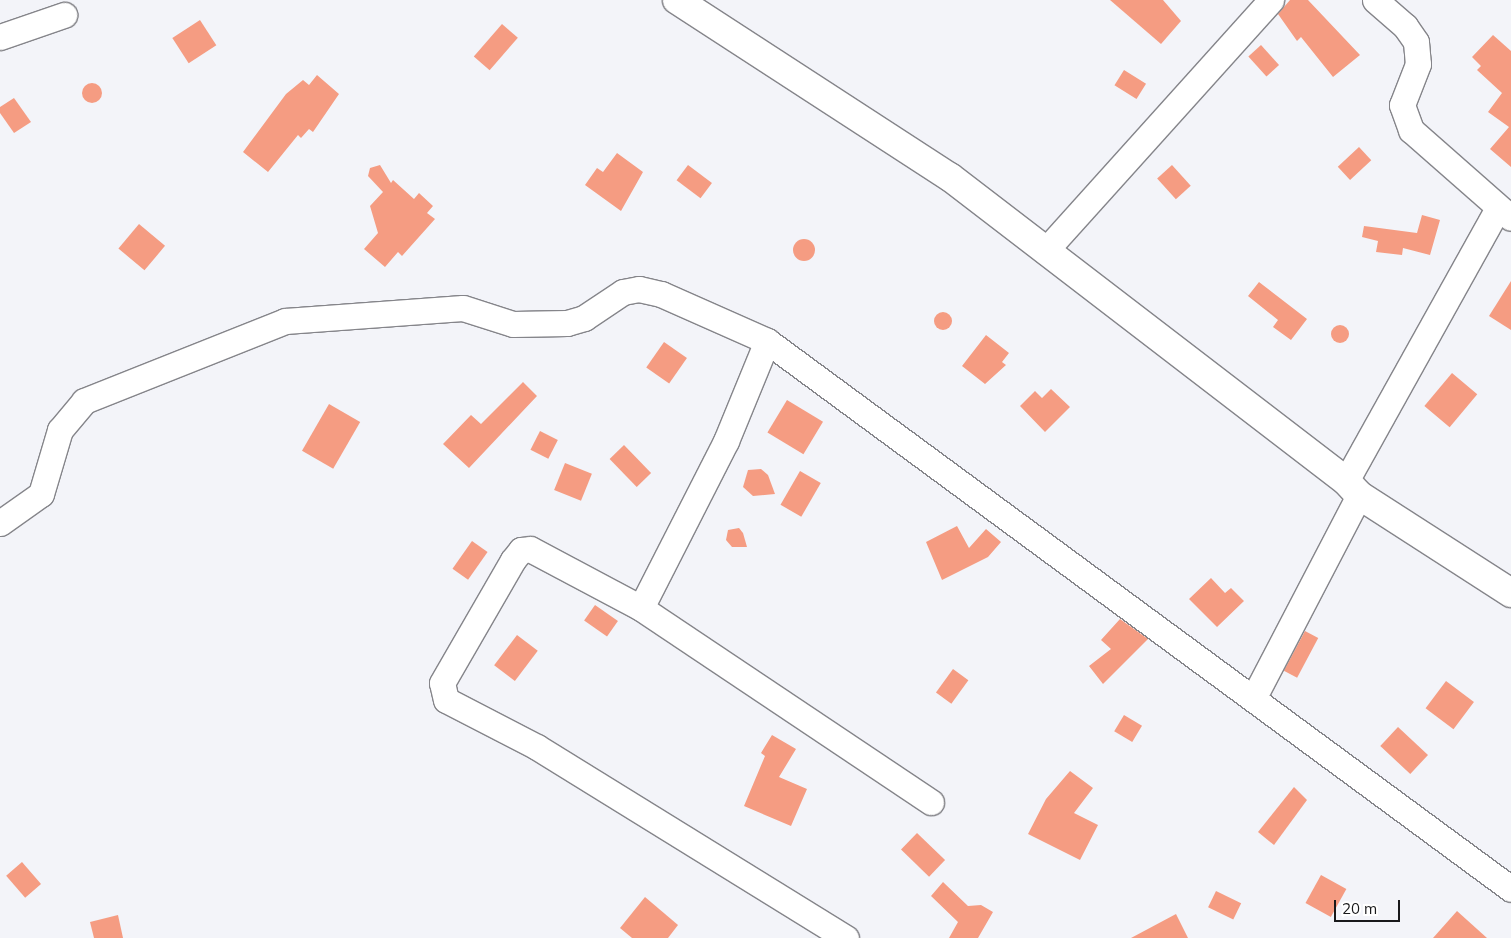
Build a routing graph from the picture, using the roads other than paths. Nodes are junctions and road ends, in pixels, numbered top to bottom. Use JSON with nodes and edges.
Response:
{"nodes":[{"id":1,"x":1271,"y":0,"type":"edge"},
{"id":2,"x":1375,"y":0,"type":"edge"},
{"id":3,"x":682,"y":1,"type":"edge"},
{"id":4,"x":64,"y":15,"type":"dead end"},
{"id":5,"x":0,"y":37,"type":"edge"},
{"id":6,"x":1505,"y":213,"type":"edge"},
{"id":7,"x":1045,"y":251,"type":"junction"},
{"id":8,"x":767,"y":341,"type":"junction"},
{"id":9,"x":1353,"y":488,"type":"junction"},
{"id":10,"x":0,"y":523,"type":"edge"},
{"id":11,"x":1511,"y":593,"type":"edge"},
{"id":12,"x":641,"y":608,"type":"junction"},
{"id":13,"x":1254,"y":697,"type":"junction"},
{"id":14,"x":931,"y":802,"type":"dead end"},
{"id":15,"x":1511,"y":889,"type":"edge"},
{"id":16,"x":846,"y":938,"type":"edge"}],
"edges":[{"from":1,"to":7,"type":"street"},
{"from":2,"to":6,"type":"street"},
{"from":3,"to":7,"type":"street"},
{"from":4,"to":5,"type":"street"},
{"from":6,"to":9,"type":"street"},
{"from":7,"to":9,"type":"street"},
{"from":8,"to":10,"type":"street"},
{"from":8,"to":12,"type":"street"},
{"from":8,"to":13,"type":"street"},
{"from":9,"to":11,"type":"street"},
{"from":9,"to":13,"type":"street"},
{"from":12,"to":14,"type":"street"},
{"from":12,"to":16,"type":"street"},
{"from":13,"to":15,"type":"street"}]}
